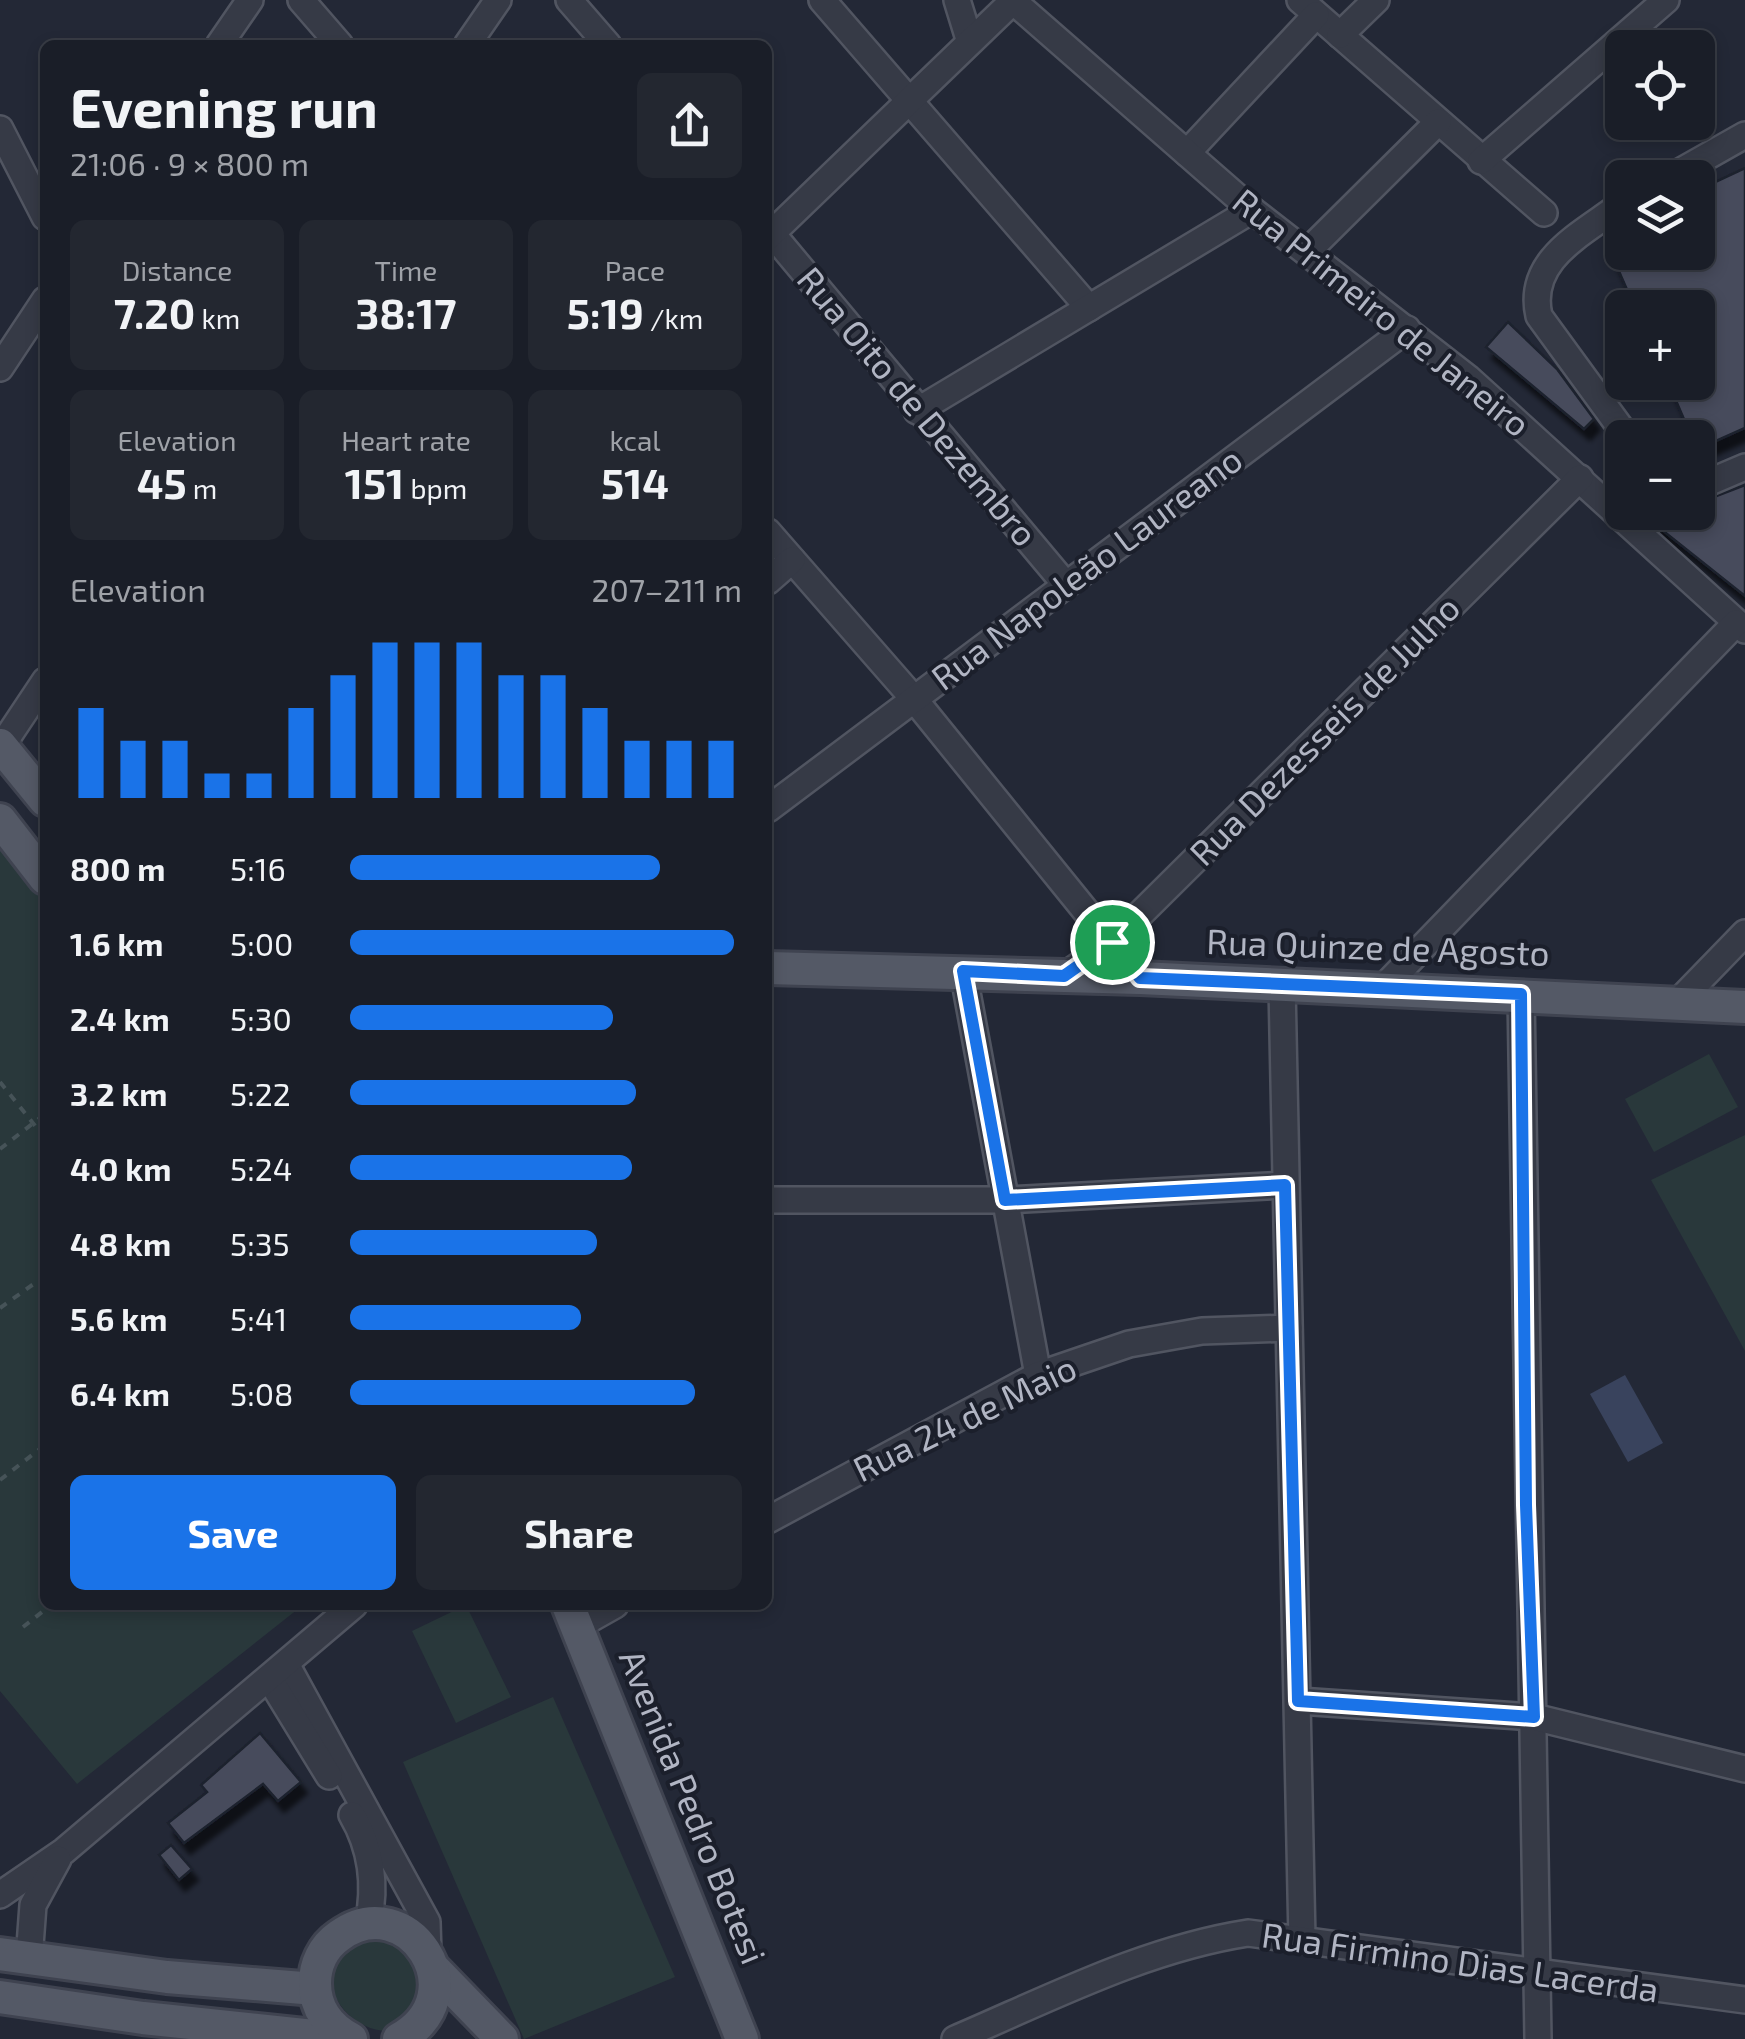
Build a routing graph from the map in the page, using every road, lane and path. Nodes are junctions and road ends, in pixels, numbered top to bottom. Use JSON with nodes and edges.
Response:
{"nodes":[{"id":1,"x":250,"y":0,"type":"edge"},
{"id":2,"x":301,"y":0,"type":"edge"},
{"id":3,"x":498,"y":0,"type":"edge"},
{"id":4,"x":568,"y":0,"type":"edge"},
{"id":5,"x":822,"y":0,"type":"edge"},
{"id":6,"x":957,"y":0,"type":"edge"},
{"id":7,"x":1376,"y":0,"type":"edge"},
{"id":8,"x":1666,"y":0,"type":"edge"},
{"id":9,"x":1013,"y":1,"type":"edge"},
{"id":10,"x":1308,"y":8,"type":"edge"},
{"id":11,"x":1340,"y":35,"type":"junction"},
{"id":12,"x":970,"y":39,"type":"junction"},
{"id":13,"x":222,"y":40,"type":"edge"},
{"id":14,"x":336,"y":40,"type":"edge"},
{"id":15,"x":470,"y":40,"type":"edge"},
{"id":16,"x":604,"y":40,"type":"edge"},
{"id":17,"x":913,"y":102,"type":"junction"},
{"id":18,"x":1438,"y":122,"type":"junction"},
{"id":19,"x":0,"y":128,"type":"edge"},
{"id":20,"x":1745,"y":135,"type":"edge"},
{"id":21,"x":1187,"y":153,"type":"junction"},
{"id":22,"x":1701,"y":160,"type":"edge"},
{"id":23,"x":1481,"y":161,"type":"junction"},
{"id":24,"x":40,"y":208,"type":"edge"},
{"id":25,"x":1252,"y":210,"type":"junction"},
{"id":26,"x":1544,"y":213,"type":"dead end"},
{"id":27,"x":1605,"y":217,"type":"edge"},
{"id":28,"x":772,"y":230,"type":"edge"},
{"id":29,"x":772,"y":237,"type":"edge"},
{"id":30,"x":1307,"y":252,"type":"junction"},
{"id":31,"x":40,"y":308,"type":"edge"},
{"id":32,"x":1089,"y":308,"type":"junction"},
{"id":33,"x":1407,"y":330,"type":"junction"},
{"id":34,"x":0,"y":368,"type":"edge"},
{"id":35,"x":917,"y":411,"type":"junction"},
{"id":36,"x":1615,"y":420,"type":"edge"},
{"id":37,"x":1745,"y":467,"type":"edge"},
{"id":38,"x":1580,"y":478,"type":"junction"},
{"id":39,"x":1715,"y":480,"type":"edge"},
{"id":40,"x":772,"y":537,"type":"edge"},
{"id":41,"x":792,"y":560,"type":"junction"},
{"id":42,"x":772,"y":577,"type":"edge"},
{"id":43,"x":1066,"y":585,"type":"junction"},
{"id":44,"x":1740,"y":627,"type":"edge"},
{"id":45,"x":40,"y":687,"type":"edge"},
{"id":46,"x":914,"y":699,"type":"junction"},
{"id":47,"x":0,"y":747,"type":"edge"},
{"id":48,"x":40,"y":794,"type":"edge"},
{"id":49,"x":772,"y":806,"type":"edge"},
{"id":50,"x":0,"y":820,"type":"edge"},
{"id":51,"x":40,"y":872,"type":"edge"},
{"id":52,"x":1745,"y":932,"type":"edge"},
{"id":53,"x":1112,"y":942,"type":"junction"},
{"id":54,"x":772,"y":968,"type":"edge"},
{"id":55,"x":963,"y":971,"type":"junction"},
{"id":56,"x":1064,"y":976,"type":"junction"},
{"id":57,"x":1140,"y":978,"type":"junction"},
{"id":58,"x":1282,"y":986,"type":"junction"},
{"id":59,"x":1383,"y":988,"type":"junction"},
{"id":60,"x":1521,"y":994,"type":"junction"},
{"id":61,"x":1679,"y":1002,"type":"junction"},
{"id":62,"x":1745,"y":1007,"type":"edge"},
{"id":63,"x":0,"y":1082,"type":"edge"},
{"id":64,"x":40,"y":1118,"type":"edge"},
{"id":65,"x":33,"y":1123,"type":"junction"},
{"id":66,"x":40,"y":1132,"type":"edge"},
{"id":67,"x":0,"y":1149,"type":"edge"},
{"id":68,"x":1285,"y":1185,"type":"junction"},
{"id":69,"x":772,"y":1200,"type":"edge"},
{"id":70,"x":1005,"y":1200,"type":"junction"},
{"id":71,"x":35,"y":1284,"type":"dead end"},
{"id":72,"x":1,"y":1306,"type":"edge"},
{"id":73,"x":1289,"y":1328,"type":"junction"},
{"id":74,"x":1038,"y":1375,"type":"junction"},
{"id":75,"x":40,"y":1449,"type":"edge"},
{"id":76,"x":0,"y":1480,"type":"edge"},
{"id":77,"x":772,"y":1511,"type":"edge"},
{"id":78,"x":45,"y":1610,"type":"edge"},
{"id":79,"x":348,"y":1610,"type":"edge"},
{"id":80,"x":572,"y":1616,"type":"edge"},
{"id":81,"x":23,"y":1627,"type":"dead end"},
{"id":82,"x":277,"y":1671,"type":"junction"},
{"id":83,"x":1298,"y":1701,"type":"junction"},
{"id":84,"x":1534,"y":1717,"type":"junction"},
{"id":85,"x":1745,"y":1769,"type":"edge"},
{"id":86,"x":64,"y":1850,"type":"junction"},
{"id":87,"x":0,"y":1894,"type":"edge"},
{"id":88,"x":368,"y":1924,"type":"junction"},
{"id":89,"x":1302,"y":1940,"type":"junction"},
{"id":90,"x":15,"y":1956,"type":"edge"},
{"id":91,"x":431,"y":1962,"type":"junction"},
{"id":92,"x":1537,"y":1975,"type":"junction"},
{"id":93,"x":315,"y":1989,"type":"junction"},
{"id":94,"x":0,"y":1996,"type":"edge"},
{"id":95,"x":1745,"y":2000,"type":"edge"},
{"id":96,"x":342,"y":2039,"type":"edge"},
{"id":97,"x":351,"y":2039,"type":"edge"},
{"id":98,"x":399,"y":2039,"type":"edge"},
{"id":99,"x":502,"y":2039,"type":"edge"},
{"id":100,"x":742,"y":2039,"type":"edge"},
{"id":101,"x":956,"y":2039,"type":"edge"},
{"id":102,"x":1538,"y":2039,"type":"edge"}],
"edges":[{"from":1,"to":13,"type":"street"},
{"from":2,"to":14,"type":"street"},
{"from":3,"to":15,"type":"street"},
{"from":4,"to":16,"type":"street"},
{"from":5,"to":17,"type":"street"},
{"from":6,"to":12,"type":"street"},
{"from":7,"to":11,"type":"street"},
{"from":8,"to":23,"type":"street"},
{"from":9,"to":12,"type":"street"},
{"from":9,"to":21,"type":"street","name":"Rua Primeiro de Janeiro"},
{"from":10,"to":11,"type":"street"},
{"from":10,"to":21,"type":"street"},
{"from":11,"to":18,"type":"street"},
{"from":12,"to":17,"type":"street"},
{"from":17,"to":28,"type":"street"},
{"from":17,"to":32,"type":"street"},
{"from":18,"to":23,"type":"street"},
{"from":18,"to":30,"type":"street"},
{"from":19,"to":24,"type":"street"},
{"from":20,"to":22,"type":"street"},
{"from":21,"to":25,"type":"street","name":"Rua Primeiro de Janeiro"},
{"from":23,"to":26,"type":"street"},
{"from":25,"to":30,"type":"street","name":"Rua Primeiro de Janeiro"},
{"from":25,"to":32,"type":"street"},
{"from":27,"to":36,"type":"street"},
{"from":29,"to":35,"type":"street","name":"Rua Oito de Dezembro"},
{"from":30,"to":33,"type":"street","name":"Rua Primeiro de Janeiro"},
{"from":31,"to":34,"type":"street"},
{"from":32,"to":35,"type":"street"},
{"from":33,"to":38,"type":"street","name":"Rua Primeiro de Janeiro"},
{"from":33,"to":43,"type":"street","name":"Rua Napoleão Laureano"},
{"from":35,"to":43,"type":"street","name":"Rua Oito de Dezembro"},
{"from":37,"to":39,"type":"street"},
{"from":38,"to":44,"type":"street","name":"Rua Primeiro de Janeiro"},
{"from":38,"to":53,"type":"street","name":"Rua Dezesseis de Julho"},
{"from":40,"to":41,"type":"street"},
{"from":41,"to":42,"type":"street"},
{"from":41,"to":46,"type":"street"},
{"from":43,"to":46,"type":"street","name":"Rua Napoleão Laureano"},
{"from":44,"to":59,"type":"street"},
{"from":45,"to":47,"type":"street"},
{"from":46,"to":49,"type":"street","name":"Rua Napoleão Laureano"},
{"from":46,"to":53,"type":"street"},
{"from":47,"to":48,"type":"main road"},
{"from":50,"to":51,"type":"main road"},
{"from":52,"to":61,"type":"street"},
{"from":53,"to":56,"type":"street","name":"Rua Dezesseis de Julho"},
{"from":53,"to":57,"type":"street"},
{"from":54,"to":55,"type":"main road","name":"Rua Quinze de Agosto"},
{"from":55,"to":56,"type":"main road","name":"Rua Quinze de Agosto"},
{"from":55,"to":70,"type":"street"},
{"from":56,"to":57,"type":"main road","name":"Rua Quinze de Agosto"},
{"from":57,"to":58,"type":"main road","name":"Rua Quinze de Agosto"},
{"from":58,"to":59,"type":"main road","name":"Rua Quinze de Agosto"},
{"from":58,"to":68,"type":"street"},
{"from":59,"to":60,"type":"main road","name":"Rua Quinze de Agosto"},
{"from":60,"to":61,"type":"main road","name":"Rua Quinze de Agosto"},
{"from":60,"to":84,"type":"street"},
{"from":61,"to":62,"type":"main road","name":"Rua Quinze de Agosto"},
{"from":63,"to":65,"type":"path"},
{"from":64,"to":65,"type":"path"},
{"from":65,"to":66,"type":"path"},
{"from":65,"to":67,"type":"path"},
{"from":68,"to":70,"type":"street"},
{"from":68,"to":73,"type":"street"},
{"from":69,"to":70,"type":"street"},
{"from":70,"to":74,"type":"street"},
{"from":71,"to":72,"type":"path"},
{"from":73,"to":74,"type":"street","name":"Rua 24 de Maio"},
{"from":73,"to":83,"type":"street"},
{"from":74,"to":77,"type":"street","name":"Rua 24 de Maio"},
{"from":75,"to":76,"type":"path"},
{"from":78,"to":81,"type":"path"},
{"from":79,"to":82,"type":"street"},
{"from":80,"to":100,"type":"main road","name":"Avenida Pedro Botesi"},
{"from":82,"to":86,"type":"street"},
{"from":82,"to":88,"type":"street"},
{"from":82,"to":91,"type":"street"},
{"from":83,"to":84,"type":"street"},
{"from":83,"to":89,"type":"street"},
{"from":84,"to":85,"type":"street"},
{"from":84,"to":92,"type":"street"},
{"from":86,"to":87,"type":"street"},
{"from":86,"to":90,"type":"street"},
{"from":88,"to":91,"type":"main road"},
{"from":88,"to":93,"type":"main road"},
{"from":89,"to":92,"type":"street","name":"Rua Firmino Dias Lacerda"},
{"from":89,"to":101,"type":"street","name":"Rua Firmino Dias Lacerda"},
{"from":90,"to":93,"type":"main road"},
{"from":91,"to":98,"type":"main road"},
{"from":91,"to":99,"type":"main road"},
{"from":92,"to":95,"type":"street","name":"Rua Firmino Dias Lacerda"},
{"from":92,"to":102,"type":"street"},
{"from":93,"to":97,"type":"main road"},
{"from":94,"to":96,"type":"main road"}]}
